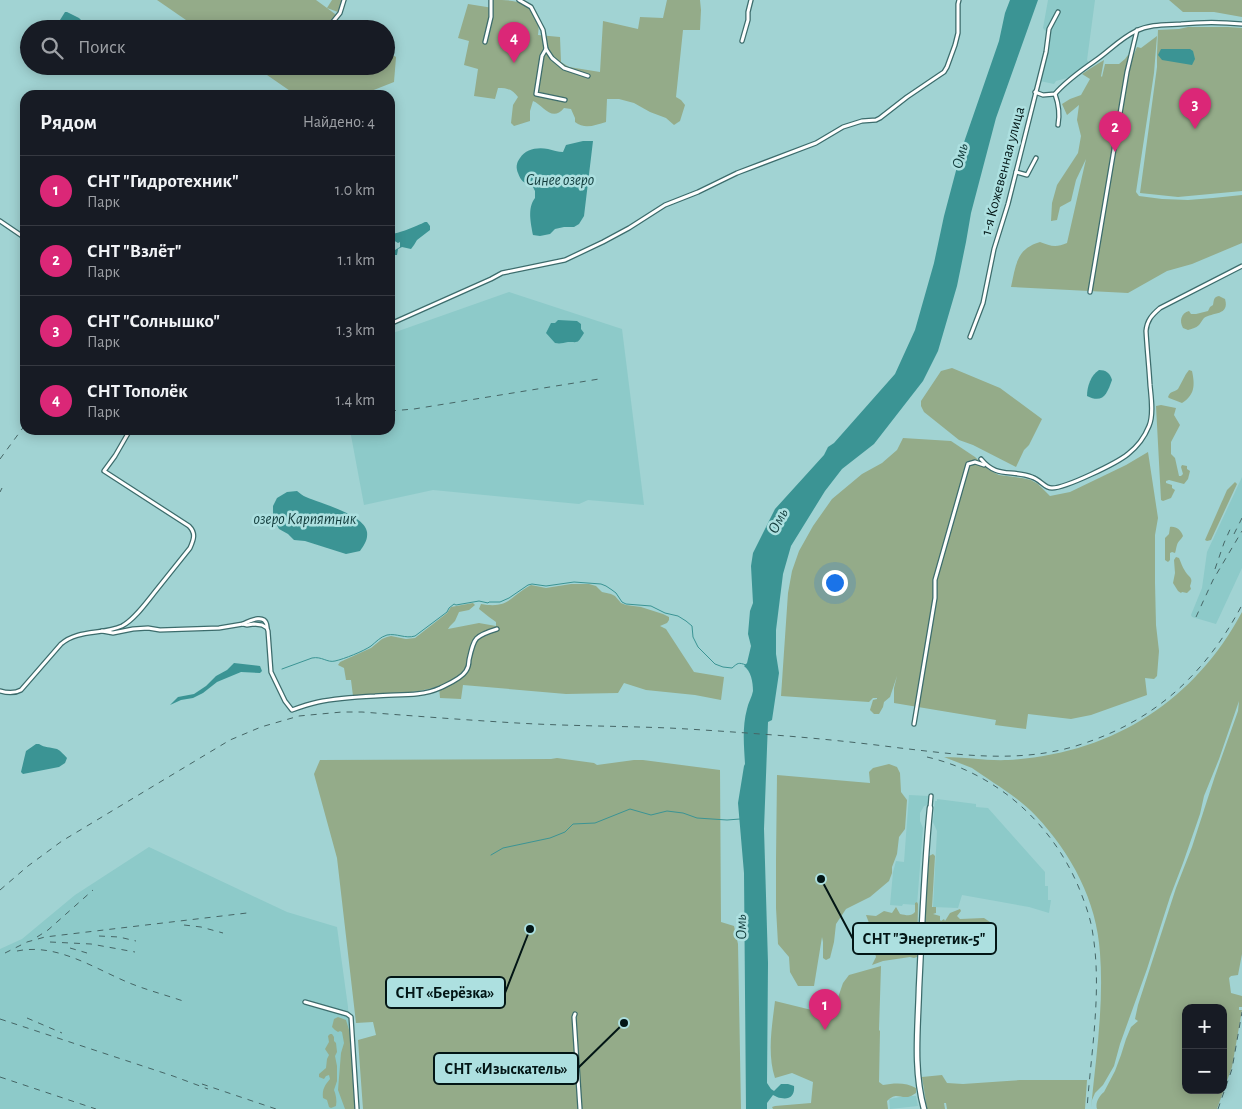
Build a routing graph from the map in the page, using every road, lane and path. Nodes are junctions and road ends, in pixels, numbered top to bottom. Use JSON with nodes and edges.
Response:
{"nodes":[{"id":1,"x":344,"y":0,"type":"edge"},
{"id":2,"x":490,"y":0,"type":"edge"},
{"id":3,"x":519,"y":0,"type":"edge"},
{"id":4,"x":751,"y":0,"type":"edge"},
{"id":5,"x":959,"y":0,"type":"edge"},
{"id":6,"x":1058,"y":12,"type":"dead end"},
{"id":7,"x":334,"y":20,"type":"edge"},
{"id":8,"x":1242,"y":24,"type":"edge"},
{"id":9,"x":1137,"y":30,"type":"junction"},
{"id":10,"x":742,"y":41,"type":"dead end"},
{"id":11,"x":485,"y":42,"type":"dead end"},
{"id":12,"x":546,"y":49,"type":"junction"},
{"id":13,"x":588,"y":76,"type":"dead end"},
{"id":14,"x":1035,"y":92,"type":"junction"},
{"id":15,"x":1055,"y":94,"type":"junction"},
{"id":16,"x":565,"y":100,"type":"dead end"},
{"id":17,"x":1058,"y":126,"type":"dead end"},
{"id":18,"x":1036,"y":158,"type":"dead end"},
{"id":19,"x":1016,"y":172,"type":"junction"},
{"id":20,"x":0,"y":221,"type":"edge"},
{"id":21,"x":20,"y":235,"type":"edge"},
{"id":22,"x":1242,"y":266,"type":"edge"},
{"id":23,"x":1090,"y":292,"type":"dead end"},
{"id":24,"x":395,"y":322,"type":"edge"},
{"id":25,"x":970,"y":337,"type":"dead end"},
{"id":26,"x":127,"y":435,"type":"edge"},
{"id":27,"x":981,"y":459,"type":"dead end"},
{"id":28,"x":986,"y":465,"type":"junction"},
{"id":29,"x":497,"y":629,"type":"dead end"},
{"id":30,"x":102,"y":631,"type":"junction"},
{"id":31,"x":0,"y":691,"type":"edge"},
{"id":32,"x":914,"y":724,"type":"dead end"},
{"id":33,"x":931,"y":796,"type":"dead end"},
{"id":34,"x":930,"y":808,"type":"joint"},
{"id":35,"x":305,"y":1002,"type":"dead end"},
{"id":36,"x":575,"y":1014,"type":"dead end"},
{"id":37,"x":357,"y":1109,"type":"edge"},
{"id":38,"x":580,"y":1109,"type":"edge"},
{"id":39,"x":924,"y":1109,"type":"edge"}],
"edges":[{"from":1,"to":7,"type":"street"},
{"from":2,"to":11,"type":"street"},
{"from":3,"to":12,"type":"street"},
{"from":4,"to":10,"type":"street"},
{"from":5,"to":24,"type":"street"},
{"from":6,"to":14,"type":"street","name":"1-я Кожевенная улица"},
{"from":8,"to":9,"type":"street"},
{"from":9,"to":15,"type":"street"},
{"from":9,"to":23,"type":"street"},
{"from":12,"to":13,"type":"street"},
{"from":12,"to":16,"type":"street"},
{"from":14,"to":15,"type":"street"},
{"from":14,"to":19,"type":"street","name":"1-я Кожевенная улица"},
{"from":15,"to":17,"type":"street"},
{"from":18,"to":19,"type":"street"},
{"from":19,"to":25,"type":"street","name":"1-я Кожевенная улица"},
{"from":20,"to":21,"type":"street"},
{"from":22,"to":28,"type":"street"},
{"from":26,"to":30,"type":"street"},
{"from":27,"to":28,"type":"street"},
{"from":28,"to":32,"type":"street"},
{"from":29,"to":30,"type":"street"},
{"from":30,"to":31,"type":"street"},
{"from":33,"to":34,"type":"street"},
{"from":34,"to":39,"type":"street"},
{"from":35,"to":37,"type":"street"},
{"from":36,"to":38,"type":"street"}]}
